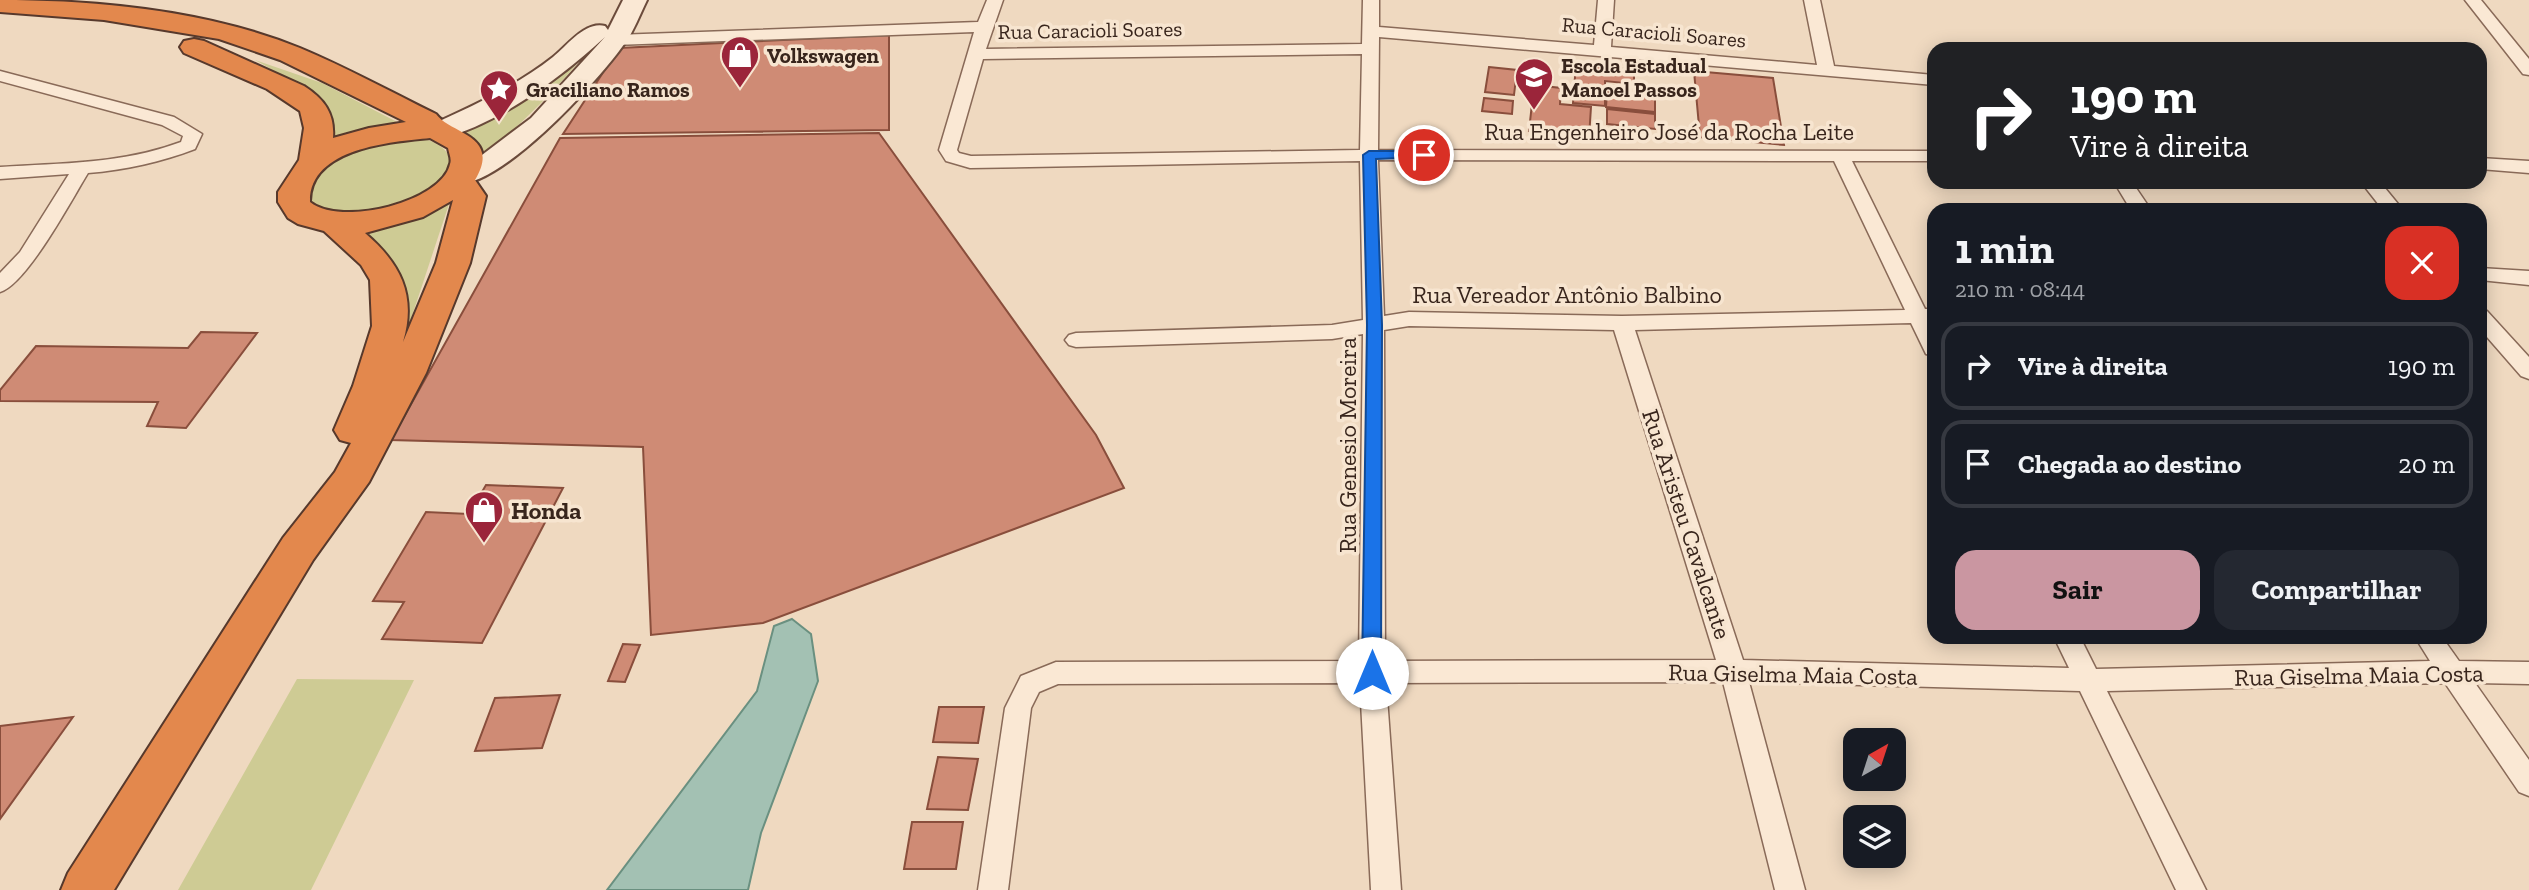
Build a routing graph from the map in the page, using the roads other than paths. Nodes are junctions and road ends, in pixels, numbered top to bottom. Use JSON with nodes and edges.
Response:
{"nodes":[{"id":1,"x":629,"y":0,"type":"edge"},
{"id":2,"x":635,"y":0,"type":"edge"},
{"id":3,"x":995,"y":0,"type":"edge"},
{"id":4,"x":1371,"y":0,"type":"edge"},
{"id":5,"x":1606,"y":0,"type":"edge"},
{"id":6,"x":1812,"y":0,"type":"edge"},
{"id":7,"x":2473,"y":0,"type":"edge"},
{"id":8,"x":0,"y":4,"type":"edge"},
{"id":9,"x":0,"y":11,"type":"edge"},
{"id":10,"x":984,"y":27,"type":"junction"},
{"id":11,"x":615,"y":40,"type":"junction"},
{"id":12,"x":1371,"y":40,"type":"junction"},
{"id":13,"x":1602,"y":50,"type":"junction"},
{"id":14,"x":977,"y":54,"type":"junction"},
{"id":15,"x":1826,"y":69,"type":"junction"},
{"id":16,"x":2529,"y":71,"type":"edge"},
{"id":17,"x":0,"y":76,"type":"edge"},
{"id":18,"x":1927,"y":79,"type":"edge"},
{"id":19,"x":436,"y":130,"type":"junction"},
{"id":20,"x":1369,"y":155,"type":"junction"},
{"id":21,"x":1840,"y":155,"type":"junction"},
{"id":22,"x":1927,"y":156,"type":"edge"},
{"id":23,"x":314,"y":162,"type":"junction"},
{"id":24,"x":2487,"y":164,"type":"edge"},
{"id":25,"x":84,"y":165,"type":"junction"},
{"id":26,"x":2529,"y":167,"type":"edge"},
{"id":27,"x":0,"y":173,"type":"edge"},
{"id":28,"x":459,"y":178,"type":"junction"},
{"id":29,"x":2376,"y":189,"type":"edge"},
{"id":30,"x":2387,"y":203,"type":"edge"},
{"id":31,"x":336,"y":225,"type":"junction"},
{"id":32,"x":2487,"y":275,"type":"edge"},
{"id":33,"x":2529,"y":278,"type":"edge"},
{"id":34,"x":0,"y":285,"type":"edge"},
{"id":35,"x":1926,"y":315,"type":"edge"},
{"id":36,"x":1622,"y":323,"type":"junction"},
{"id":37,"x":1374,"y":325,"type":"junction"},
{"id":38,"x":2487,"y":325,"type":"edge"},
{"id":39,"x":1076,"y":340,"type":"dead end"},
{"id":40,"x":2529,"y":371,"type":"edge"},
{"id":41,"x":309,"y":535,"type":"junction"},
{"id":42,"x":2070,"y":644,"type":"edge"},
{"id":43,"x":2433,"y":644,"type":"edge"},
{"id":44,"x":1734,"y":671,"type":"junction"},
{"id":45,"x":2452,"y":672,"type":"junction"},
{"id":46,"x":1372,"y":673,"type":"junction"},
{"id":47,"x":2529,"y":673,"type":"edge"},
{"id":48,"x":2087,"y":680,"type":"junction"},
{"id":49,"x":2529,"y":783,"type":"edge"},
{"id":50,"x":86,"y":890,"type":"edge"},
{"id":51,"x":993,"y":890,"type":"edge"},
{"id":52,"x":1385,"y":890,"type":"edge"},
{"id":53,"x":1790,"y":890,"type":"edge"},
{"id":54,"x":2191,"y":890,"type":"edge"}],
"edges":[{"from":1,"to":19,"type":"main road"},
{"from":2,"to":11,"type":"main road"},
{"from":3,"to":10,"type":"street"},
{"from":4,"to":12,"type":"street","name":"Rua Genesio Moreira"},
{"from":5,"to":13,"type":"street"},
{"from":6,"to":15,"type":"street"},
{"from":7,"to":16,"type":"street"},
{"from":8,"to":19,"type":"highway"},
{"from":9,"to":23,"type":"highway"},
{"from":10,"to":11,"type":"street"},
{"from":10,"to":14,"type":"street"},
{"from":11,"to":28,"type":"main road"},
{"from":12,"to":13,"type":"street","name":"Rua Caracioli Soares"},
{"from":12,"to":14,"type":"street","name":"Rua Caracioli Soares"},
{"from":12,"to":20,"type":"street","name":"Rua Genesio Moreira"},
{"from":13,"to":15,"type":"street","name":"Rua Caracioli Soares"},
{"from":14,"to":20,"type":"street","name":"Rua Engenheiro José da Rocha Leite"},
{"from":15,"to":18,"type":"street","name":"Rua Caracioli Soares"},
{"from":17,"to":25,"type":"street"},
{"from":19,"to":23,"type":"highway"},
{"from":19,"to":28,"type":"highway"},
{"from":20,"to":21,"type":"street","name":"Rua Engenheiro José da Rocha Leite"},
{"from":20,"to":37,"type":"street","name":"Rua Genesio Moreira"},
{"from":21,"to":22,"type":"street","name":"Rua Engenheiro José da Rocha Leite"},
{"from":21,"to":35,"type":"street"},
{"from":23,"to":31,"type":"highway"},
{"from":24,"to":26,"type":"street"},
{"from":25,"to":27,"type":"street"},
{"from":25,"to":34,"type":"street"},
{"from":28,"to":31,"type":"highway"},
{"from":28,"to":41,"type":"highway"},
{"from":29,"to":30,"type":"street"},
{"from":31,"to":41,"type":"highway"},
{"from":32,"to":33,"type":"street"},
{"from":35,"to":36,"type":"street","name":"Rua Vereador Antônio Balbino"},
{"from":36,"to":37,"type":"street","name":"Rua Vereador Antônio Balbino"},
{"from":36,"to":44,"type":"street","name":"Rua Aristeu Cavalcante"},
{"from":37,"to":39,"type":"street","name":"Rua Vereador Antônio Balbino"},
{"from":37,"to":46,"type":"street","name":"Rua Genesio Moreira"},
{"from":38,"to":40,"type":"street"},
{"from":41,"to":50,"type":"highway"},
{"from":42,"to":48,"type":"street"},
{"from":43,"to":45,"type":"street"},
{"from":44,"to":46,"type":"street","name":"Rua Giselma Maia Costa"},
{"from":44,"to":48,"type":"street","name":"Rua Giselma Maia Costa"},
{"from":44,"to":53,"type":"street","name":"Rua Aristeu Cavalcante"},
{"from":45,"to":47,"type":"street","name":"Rua Giselma Maia Costa"},
{"from":45,"to":48,"type":"street","name":"Rua Giselma Maia Costa"},
{"from":45,"to":49,"type":"street"},
{"from":46,"to":51,"type":"street","name":"Rua Giselma Maia Costa"},
{"from":46,"to":52,"type":"street","name":"Rua Genesio Moreira"},
{"from":48,"to":54,"type":"street"}]}
